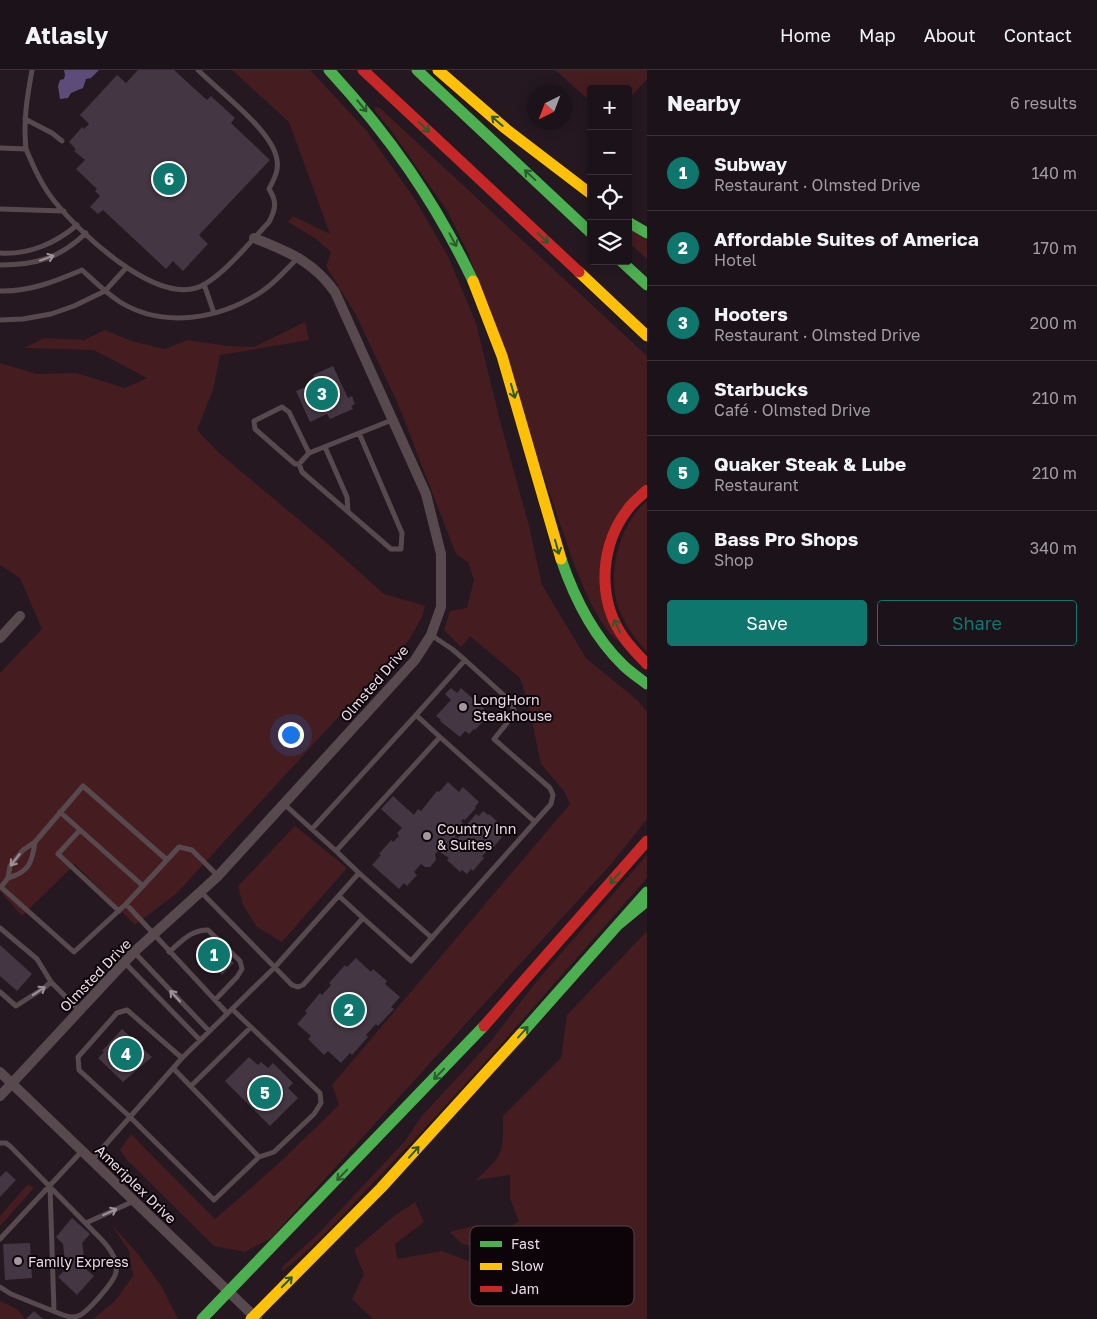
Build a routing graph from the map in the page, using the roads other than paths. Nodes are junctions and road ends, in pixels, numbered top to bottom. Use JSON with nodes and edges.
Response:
{"nodes":[{"id":1,"x":32,"y":70,"type":"edge"},
{"id":2,"x":198,"y":70,"type":"edge"},
{"id":3,"x":329,"y":70,"type":"edge"},
{"id":4,"x":363,"y":70,"type":"edge"},
{"id":5,"x":417,"y":70,"type":"edge"},
{"id":6,"x":438,"y":70,"type":"edge"},
{"id":7,"x":25,"y":119,"type":"junction"},
{"id":8,"x":62,"y":141,"type":"dead end"},
{"id":9,"x":0,"y":148,"type":"edge"},
{"id":10,"x":26,"y":149,"type":"junction"},
{"id":11,"x":587,"y":191,"type":"edge"},
{"id":12,"x":0,"y":209,"type":"edge"},
{"id":13,"x":64,"y":211,"type":"junction"},
{"id":14,"x":77,"y":224,"type":"junction"},
{"id":15,"x":632,"y":225,"type":"edge"},
{"id":16,"x":587,"y":229,"type":"edge"},
{"id":17,"x":86,"y":234,"type":"junction"},
{"id":18,"x":647,"y":234,"type":"edge"},
{"id":19,"x":254,"y":238,"type":"junction"},
{"id":20,"x":0,"y":253,"type":"edge"},
{"id":21,"x":298,"y":258,"type":"junction"},
{"id":22,"x":0,"y":265,"type":"edge"},
{"id":23,"x":625,"y":265,"type":"edge"},
{"id":24,"x":126,"y":268,"type":"junction"},
{"id":25,"x":204,"y":284,"type":"junction"},
{"id":26,"x":647,"y":285,"type":"edge"},
{"id":27,"x":0,"y":291,"type":"edge"},
{"id":28,"x":105,"y":291,"type":"junction"},
{"id":29,"x":214,"y":314,"type":"junction"},
{"id":30,"x":0,"y":320,"type":"edge"},
{"id":31,"x":647,"y":336,"type":"edge"},
{"id":32,"x":392,"y":420,"type":"junction"},
{"id":33,"x":360,"y":433,"type":"junction"},
{"id":34,"x":325,"y":447,"type":"junction"},
{"id":35,"x":309,"y":454,"type":"junction"},
{"id":36,"x":298,"y":464,"type":"junction"},
{"id":37,"x":647,"y":490,"type":"edge"},
{"id":38,"x":348,"y":511,"type":"junction"},
{"id":39,"x":20,"y":616,"type":"dead end"},
{"id":40,"x":431,"y":635,"type":"junction"},
{"id":41,"x":0,"y":638,"type":"edge"},
{"id":42,"x":465,"y":660,"type":"junction"},
{"id":43,"x":647,"y":664,"type":"edge"},
{"id":44,"x":645,"y":684,"type":"edge"},
{"id":45,"x":416,"y":715,"type":"junction"},
{"id":46,"x":440,"y":737,"type":"junction"},
{"id":47,"x":284,"y":804,"type":"junction"},
{"id":48,"x":60,"y":812,"type":"junction"},
{"id":49,"x":535,"y":822,"type":"junction"},
{"id":50,"x":312,"y":829,"type":"junction"},
{"id":51,"x":80,"y":830,"type":"junction"},
{"id":52,"x":647,"y":841,"type":"edge"},
{"id":53,"x":36,"y":842,"type":"junction"},
{"id":54,"x":336,"y":851,"type":"junction"},
{"id":55,"x":166,"y":860,"type":"junction"},
{"id":56,"x":359,"y":873,"type":"junction"},
{"id":57,"x":218,"y":876,"type":"junction"},
{"id":58,"x":8,"y":878,"type":"junction"},
{"id":59,"x":143,"y":886,"type":"junction"},
{"id":60,"x":647,"y":892,"type":"edge"},
{"id":61,"x":202,"y":893,"type":"junction"},
{"id":62,"x":339,"y":896,"type":"junction"},
{"id":63,"x":647,"y":901,"type":"edge"},
{"id":64,"x":126,"y":904,"type":"junction"},
{"id":65,"x":119,"y":911,"type":"junction"},
{"id":66,"x":364,"y":918,"type":"junction"},
{"id":67,"x":618,"y":924,"type":"junction"},
{"id":68,"x":0,"y":928,"type":"edge"},
{"id":69,"x":154,"y":935,"type":"junction"},
{"id":70,"x":432,"y":938,"type":"junction"},
{"id":71,"x":134,"y":952,"type":"junction"},
{"id":72,"x":170,"y":952,"type":"junction"},
{"id":73,"x":124,"y":962,"type":"junction"},
{"id":74,"x":274,"y":968,"type":"junction"},
{"id":75,"x":51,"y":982,"type":"junction"},
{"id":76,"x":0,"y":992,"type":"edge"},
{"id":77,"x":215,"y":1000,"type":"junction"},
{"id":78,"x":232,"y":1008,"type":"junction"},
{"id":79,"x":80,"y":1010,"type":"junction"},
{"id":80,"x":227,"y":1013,"type":"junction"},
{"id":81,"x":251,"y":1027,"type":"junction"},
{"id":82,"x":209,"y":1031,"type":"junction"},
{"id":83,"x":200,"y":1040,"type":"junction"},
{"id":84,"x":182,"y":1058,"type":"junction"},
{"id":85,"x":173,"y":1068,"type":"junction"},
{"id":86,"x":0,"y":1072,"type":"edge"},
{"id":87,"x":12,"y":1083,"type":"junction"},
{"id":88,"x":190,"y":1086,"type":"junction"},
{"id":89,"x":0,"y":1096,"type":"edge"},
{"id":90,"x":129,"y":1116,"type":"junction"},
{"id":91,"x":0,"y":1143,"type":"edge"},
{"id":92,"x":82,"y":1151,"type":"junction"},
{"id":93,"x":259,"y":1157,"type":"junction"},
{"id":94,"x":92,"y":1160,"type":"junction"},
{"id":95,"x":50,"y":1185,"type":"junction"},
{"id":96,"x":134,"y":1201,"type":"junction"},
{"id":97,"x":86,"y":1223,"type":"junction"},
{"id":98,"x":0,"y":1239,"type":"edge"},
{"id":99,"x":0,"y":1287,"type":"edge"},
{"id":100,"x":229,"y":1293,"type":"junction"},
{"id":101,"x":54,"y":1311,"type":"junction"},
{"id":102,"x":254,"y":1318,"type":"edge"},
{"id":103,"x":202,"y":1319,"type":"edge"}],
"edges":[{"from":1,"to":7,"type":"lane"},
{"from":2,"to":19,"type":"lane"},
{"from":3,"to":44,"type":"main road","one_way":true},
{"from":4,"to":31,"type":"main road","one_way":true},
{"from":16,"to":5,"type":"main road","one_way":true},
{"from":11,"to":6,"type":"main road","one_way":true},
{"from":7,"to":8,"type":"lane"},
{"from":7,"to":10,"type":"lane"},
{"from":9,"to":10,"type":"lane"},
{"from":10,"to":13,"type":"lane"},
{"from":12,"to":13,"type":"lane"},
{"from":13,"to":14,"type":"lane"},
{"from":14,"to":17,"type":"lane"},
{"from":14,"to":20,"type":"lane"},
{"from":15,"to":18,"type":"main road"},
{"from":22,"to":17,"type":"lane","one_way":true},
{"from":17,"to":24,"type":"lane"},
{"from":19,"to":21,"type":"street","name":"Olmsted Drive"},
{"from":19,"to":25,"type":"lane"},
{"from":21,"to":29,"type":"lane"},
{"from":21,"to":32,"type":"street","name":"Olmsted Drive"},
{"from":23,"to":26,"type":"main road"},
{"from":24,"to":25,"type":"lane"},
{"from":24,"to":28,"type":"lane"},
{"from":25,"to":29,"type":"lane"},
{"from":27,"to":28,"type":"lane"},
{"from":28,"to":29,"type":"lane"},
{"from":28,"to":30,"type":"lane"},
{"from":32,"to":33,"type":"lane"},
{"from":32,"to":40,"type":"street","name":"Olmsted Drive"},
{"from":33,"to":34,"type":"lane"},
{"from":33,"to":38,"type":"lane"},
{"from":34,"to":35,"type":"lane"},
{"from":34,"to":38,"type":"lane"},
{"from":35,"to":36,"type":"lane"},
{"from":35,"to":36,"type":"lane"},
{"from":36,"to":38,"type":"lane"},
{"from":43,"to":37,"type":"main road","one_way":true},
{"from":39,"to":41,"type":"street"},
{"from":40,"to":42,"type":"lane"},
{"from":40,"to":47,"type":"street","name":"Olmsted Drive"},
{"from":42,"to":45,"type":"lane"},
{"from":42,"to":49,"type":"lane"},
{"from":45,"to":46,"type":"lane"},
{"from":45,"to":50,"type":"lane"},
{"from":46,"to":49,"type":"lane"},
{"from":46,"to":54,"type":"lane"},
{"from":47,"to":50,"type":"lane"},
{"from":47,"to":57,"type":"street","name":"Olmsted Drive"},
{"from":48,"to":51,"type":"lane"},
{"from":48,"to":53,"type":"lane"},
{"from":48,"to":55,"type":"lane"},
{"from":49,"to":70,"type":"lane"},
{"from":50,"to":54,"type":"lane"},
{"from":51,"to":59,"type":"lane"},
{"from":51,"to":65,"type":"lane"},
{"from":52,"to":100,"type":"main road","one_way":true},
{"from":53,"to":58,"type":"lane","one_way":true},
{"from":53,"to":58,"type":"lane"},
{"from":54,"to":56,"type":"lane"},
{"from":55,"to":57,"type":"lane"},
{"from":55,"to":59,"type":"lane"},
{"from":56,"to":62,"type":"lane"},
{"from":56,"to":70,"type":"lane"},
{"from":57,"to":61,"type":"street","name":"Olmsted Drive"},
{"from":58,"to":65,"type":"lane"},
{"from":59,"to":64,"type":"lane"},
{"from":60,"to":67,"type":"main road"},
{"from":61,"to":69,"type":"street","name":"Olmsted Drive"},
{"from":61,"to":74,"type":"lane"},
{"from":62,"to":66,"type":"lane"},
{"from":62,"to":74,"type":"lane"},
{"from":63,"to":67,"type":"main road"},
{"from":64,"to":65,"type":"lane"},
{"from":64,"to":69,"type":"lane"},
{"from":66,"to":70,"type":"lane"},
{"from":66,"to":74,"type":"lane"},
{"from":102,"to":67,"type":"main road","one_way":true},
{"from":68,"to":75,"type":"lane"},
{"from":69,"to":71,"type":"street","name":"Olmsted Drive"},
{"from":69,"to":72,"type":"lane"},
{"from":71,"to":73,"type":"street","name":"Olmsted Drive"},
{"from":82,"to":71,"type":"lane","one_way":true},
{"from":72,"to":77,"type":"lane"},
{"from":72,"to":77,"type":"lane"},
{"from":73,"to":79,"type":"street","name":"Olmsted Drive"},
{"from":73,"to":83,"type":"lane"},
{"from":74,"to":78,"type":"lane"},
{"from":76,"to":75,"type":"lane","one_way":true},
{"from":75,"to":79,"type":"lane"},
{"from":77,"to":80,"type":"lane"},
{"from":78,"to":80,"type":"lane"},
{"from":78,"to":81,"type":"lane"},
{"from":79,"to":87,"type":"street","name":"Olmsted Drive"},
{"from":80,"to":82,"type":"lane"},
{"from":81,"to":88,"type":"lane"},
{"from":81,"to":93,"type":"lane"},
{"from":82,"to":83,"type":"lane"},
{"from":83,"to":84,"type":"lane"},
{"from":84,"to":85,"type":"lane"},
{"from":84,"to":90,"type":"lane"},
{"from":85,"to":88,"type":"lane"},
{"from":85,"to":90,"type":"lane"},
{"from":86,"to":87,"type":"street","name":"Ameriplex Drive"},
{"from":87,"to":89,"type":"street","name":"Olmsted Drive"},
{"from":87,"to":92,"type":"street","name":"Ameriplex Drive"},
{"from":88,"to":93,"type":"lane"},
{"from":90,"to":93,"type":"lane"},
{"from":90,"to":94,"type":"lane"},
{"from":91,"to":95,"type":"lane"},
{"from":92,"to":94,"type":"street","name":"Ameriplex Drive"},
{"from":92,"to":95,"type":"lane"},
{"from":94,"to":96,"type":"street","name":"Ameriplex Drive"},
{"from":95,"to":97,"type":"lane"},
{"from":95,"to":98,"type":"lane"},
{"from":95,"to":101,"type":"lane"},
{"from":97,"to":96,"type":"lane","one_way":true},
{"from":96,"to":100,"type":"street","name":"Ameriplex Drive"},
{"from":97,"to":101,"type":"lane"},
{"from":99,"to":101,"type":"lane"},
{"from":100,"to":102,"type":"street","name":"Ameriplex Drive"},
{"from":100,"to":103,"type":"main road"}]}
